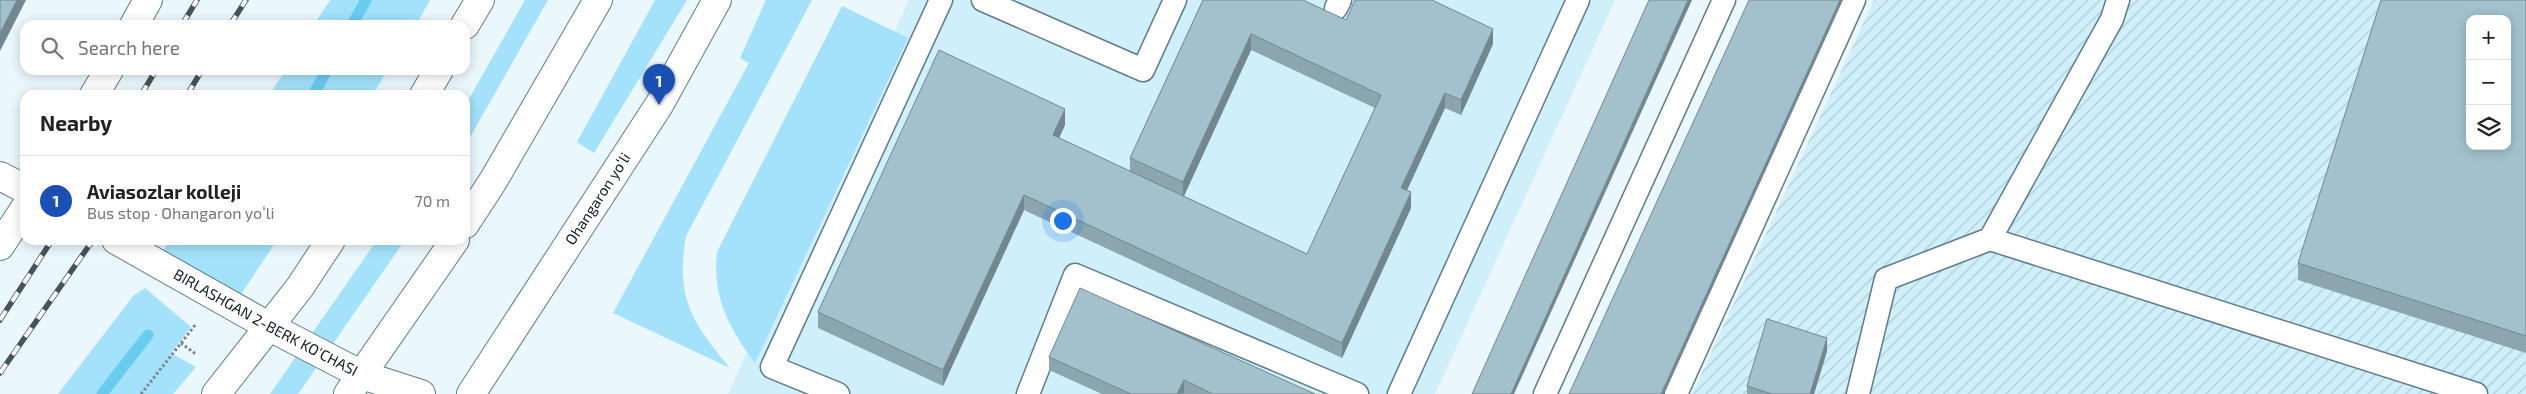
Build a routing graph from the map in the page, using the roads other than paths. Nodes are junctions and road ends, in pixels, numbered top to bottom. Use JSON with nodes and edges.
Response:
{"nodes":[{"id":1,"x":148,"y":0,"type":"edge"},
{"id":2,"x":480,"y":0,"type":"edge"},
{"id":3,"x":598,"y":0,"type":"edge"},
{"id":4,"x":716,"y":0,"type":"edge"},
{"id":5,"x":941,"y":0,"type":"edge"},
{"id":6,"x":983,"y":0,"type":"edge"},
{"id":7,"x":1175,"y":0,"type":"edge"},
{"id":8,"x":1578,"y":0,"type":"edge"},
{"id":9,"x":1724,"y":0,"type":"edge"},
{"id":10,"x":1854,"y":0,"type":"edge"},
{"id":11,"x":2118,"y":0,"type":"edge"},
{"id":12,"x":137,"y":20,"type":"edge"},
{"id":13,"x":468,"y":20,"type":"edge"},
{"id":14,"x":106,"y":75,"type":"edge"},
{"id":15,"x":436,"y":75,"type":"edge"},
{"id":16,"x":97,"y":90,"type":"edge"},
{"id":17,"x":427,"y":90,"type":"edge"},
{"id":18,"x":0,"y":176,"type":"edge"},
{"id":19,"x":20,"y":186,"type":"edge"},
{"id":20,"x":20,"y":216,"type":"edge"},
{"id":21,"x":470,"y":216,"type":"edge"},
{"id":22,"x":1990,"y":239,"type":"junction"},
{"id":23,"x":125,"y":245,"type":"edge"},
{"id":24,"x":327,"y":245,"type":"edge"},
{"id":25,"x":452,"y":245,"type":"edge"},
{"id":26,"x":0,"y":246,"type":"edge"},
{"id":27,"x":270,"y":326,"type":"junction"},
{"id":28,"x":355,"y":384,"type":"edge"},
{"id":29,"x":216,"y":394,"type":"edge"},
{"id":30,"x":421,"y":394,"type":"edge"},
{"id":31,"x":471,"y":394,"type":"edge"},
{"id":32,"x":838,"y":394,"type":"edge"},
{"id":33,"x":1028,"y":394,"type":"edge"},
{"id":34,"x":1357,"y":394,"type":"edge"},
{"id":35,"x":1398,"y":394,"type":"edge"},
{"id":36,"x":1545,"y":394,"type":"edge"},
{"id":37,"x":1676,"y":394,"type":"edge"},
{"id":38,"x":1858,"y":394,"type":"edge"},
{"id":39,"x":2476,"y":394,"type":"edge"}],
"edges":[{"from":1,"to":12,"type":"main road"},
{"from":2,"to":13,"type":"main road"},
{"from":3,"to":21,"type":"main road"},
{"from":4,"to":31,"type":"main road","name":"Ohangaron yoʻli"},
{"from":5,"to":32,"type":"lane"},
{"from":6,"to":7,"type":"lane"},
{"from":8,"to":35,"type":"lane"},
{"from":9,"to":36,"type":"lane"},
{"from":10,"to":37,"type":"lane"},
{"from":11,"to":22,"type":"lane"},
{"from":14,"to":16,"type":"main road"},
{"from":15,"to":17,"type":"main road"},
{"from":18,"to":19,"type":"main road"},
{"from":20,"to":26,"type":"main road"},
{"from":22,"to":38,"type":"lane"},
{"from":22,"to":39,"type":"lane"},
{"from":23,"to":27,"type":"main road","name":"BIRLASHGAN 2-BERK KO'CHASI"},
{"from":24,"to":27,"type":"main road"},
{"from":25,"to":28,"type":"main road"},
{"from":27,"to":28,"type":"main road","name":"BIRLASHGAN 2-BERK KO'CHASI"},
{"from":27,"to":29,"type":"main road"},
{"from":28,"to":30,"type":"main road","name":"BIRLASHGAN 2-BERK KO'CHASI"},
{"from":33,"to":34,"type":"lane"}]}
